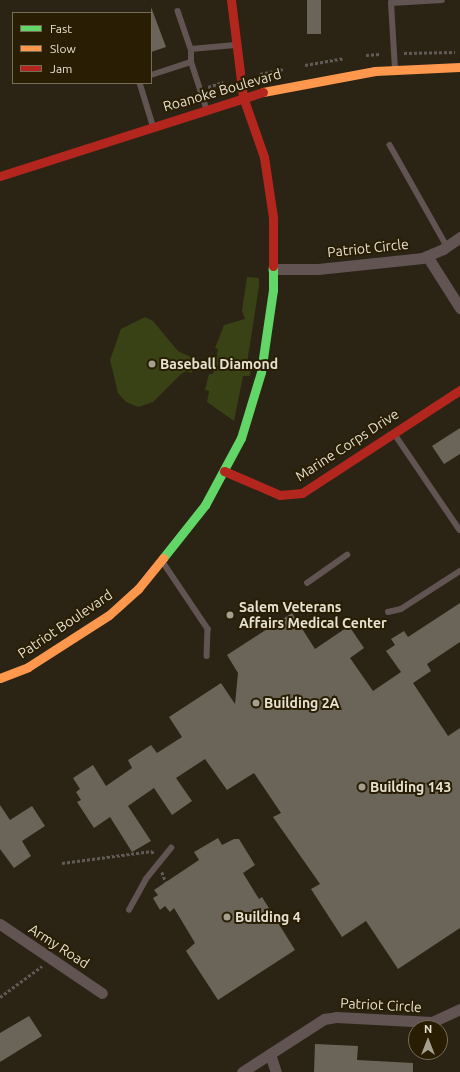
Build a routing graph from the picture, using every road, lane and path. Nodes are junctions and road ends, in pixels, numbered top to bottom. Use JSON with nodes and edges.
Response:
{"nodes":[{"id":1,"x":231,"y":0,"type":"edge"},
{"id":2,"x":442,"y":0,"type":"edge"},
{"id":3,"x":389,"y":2,"type":"edge"},
{"id":4,"x":178,"y":12,"type":"dead end"},
{"id":5,"x":236,"y":45,"type":"junction"},
{"id":6,"x":191,"y":49,"type":"junction"},
{"id":7,"x":454,"y":52,"type":"dead end"},
{"id":8,"x":404,"y":53,"type":"dead end"},
{"id":9,"x":380,"y":54,"type":"dead end"},
{"id":10,"x":366,"y":55,"type":"dead end"},
{"id":11,"x":343,"y":58,"type":"dead end"},
{"id":12,"x":191,"y":62,"type":"junction"},
{"id":13,"x":305,"y":65,"type":"dead end"},
{"id":14,"x":460,"y":67,"type":"edge"},
{"id":15,"x":284,"y":69,"type":"dead end"},
{"id":16,"x":395,"y":70,"type":"junction"},
{"id":17,"x":260,"y":74,"type":"dead end"},
{"id":18,"x":152,"y":75,"type":"edge"},
{"id":19,"x":140,"y":84,"type":"edge"},
{"id":20,"x":216,"y":84,"type":"dead end"},
{"id":21,"x":217,"y":88,"type":"dead end"},
{"id":22,"x":243,"y":97,"type":"junction"},
{"id":23,"x":206,"y":108,"type":"junction"},
{"id":24,"x":153,"y":125,"type":"junction"},
{"id":25,"x":390,"y":145,"type":"dead end"},
{"id":26,"x":0,"y":176,"type":"edge"},
{"id":27,"x":460,"y":237,"type":"edge"},
{"id":28,"x":447,"y":246,"type":"junction"},
{"id":29,"x":427,"y":256,"type":"junction"},
{"id":30,"x":273,"y":269,"type":"junction"},
{"id":31,"x":460,"y":308,"type":"edge"},
{"id":32,"x":460,"y":390,"type":"edge"},
{"id":33,"x":394,"y":432,"type":"junction"},
{"id":34,"x":224,"y":471,"type":"junction"},
{"id":35,"x":460,"y":530,"type":"edge"},
{"id":36,"x":347,"y":555,"type":"dead end"},
{"id":37,"x":162,"y":562,"type":"junction"},
{"id":38,"x":460,"y":571,"type":"edge"},
{"id":39,"x":307,"y":583,"type":"dead end"},
{"id":40,"x":388,"y":612,"type":"dead end"},
{"id":41,"x":208,"y":656,"type":"dead end"},
{"id":42,"x":0,"y":678,"type":"edge"},
{"id":43,"x":171,"y":848,"type":"dead end"},
{"id":44,"x":152,"y":851,"type":"dead end"},
{"id":45,"x":62,"y":863,"type":"dead end"},
{"id":46,"x":129,"y":910,"type":"dead end"},
{"id":47,"x":0,"y":924,"type":"edge"},
{"id":48,"x":46,"y":964,"type":"dead end"},
{"id":49,"x":102,"y":993,"type":"dead end"},
{"id":50,"x":0,"y":997,"type":"edge"},
{"id":51,"x":460,"y":1009,"type":"edge"},
{"id":52,"x":270,"y":1054,"type":"junction"},
{"id":53,"x":242,"y":1072,"type":"edge"},
{"id":54,"x":276,"y":1072,"type":"edge"}],
"edges":[{"from":1,"to":5,"type":"street","name":"Patriot Boulevard"},
{"from":2,"to":3,"type":"lane"},
{"from":3,"to":16,"type":"lane"},
{"from":4,"to":6,"type":"lane"},
{"from":5,"to":6,"type":"lane"},
{"from":5,"to":22,"type":"street","name":"Patriot Boulevard"},
{"from":6,"to":12,"type":"lane"},
{"from":7,"to":8,"type":"path"},
{"from":9,"to":10,"type":"path"},
{"from":11,"to":13,"type":"path"},
{"from":12,"to":18,"type":"lane"},
{"from":12,"to":23,"type":"lane"},
{"from":14,"to":16,"type":"street","name":"Roanoke Boulevard"},
{"from":15,"to":17,"type":"path"},
{"from":16,"to":22,"type":"street","name":"Roanoke Boulevard"},
{"from":19,"to":24,"type":"lane"},
{"from":20,"to":21,"type":"path"},
{"from":22,"to":23,"type":"street","name":"Roanoke Boulevard"},
{"from":22,"to":30,"type":"street","name":"Patriot Boulevard"},
{"from":23,"to":24,"type":"street","name":"Roanoke Boulevard"},
{"from":24,"to":26,"type":"street","name":"Roanoke Boulevard"},
{"from":25,"to":28,"type":"lane"},
{"from":27,"to":28,"type":"street","name":"Patriot Circle"},
{"from":28,"to":29,"type":"street","name":"Patriot Circle"},
{"from":29,"to":30,"type":"street","name":"Patriot Circle"},
{"from":29,"to":31,"type":"street"},
{"from":30,"to":34,"type":"street","name":"Patriot Boulevard"},
{"from":32,"to":33,"type":"street","name":"Marine Corps Drive"},
{"from":33,"to":34,"type":"street","name":"Marine Corps Drive"},
{"from":33,"to":35,"type":"lane"},
{"from":34,"to":37,"type":"street","name":"Patriot Boulevard"},
{"from":36,"to":39,"type":"lane"},
{"from":37,"to":41,"type":"lane"},
{"from":37,"to":42,"type":"street","name":"Patriot Boulevard"},
{"from":38,"to":40,"type":"lane"},
{"from":43,"to":46,"type":"lane"},
{"from":44,"to":45,"type":"path"},
{"from":47,"to":49,"type":"street","name":"Army Road"},
{"from":48,"to":50,"type":"path"},
{"from":51,"to":52,"type":"street","name":"Patriot Circle"},
{"from":52,"to":53,"type":"street","name":"Patriot Circle"},
{"from":52,"to":54,"type":"street"}]}
